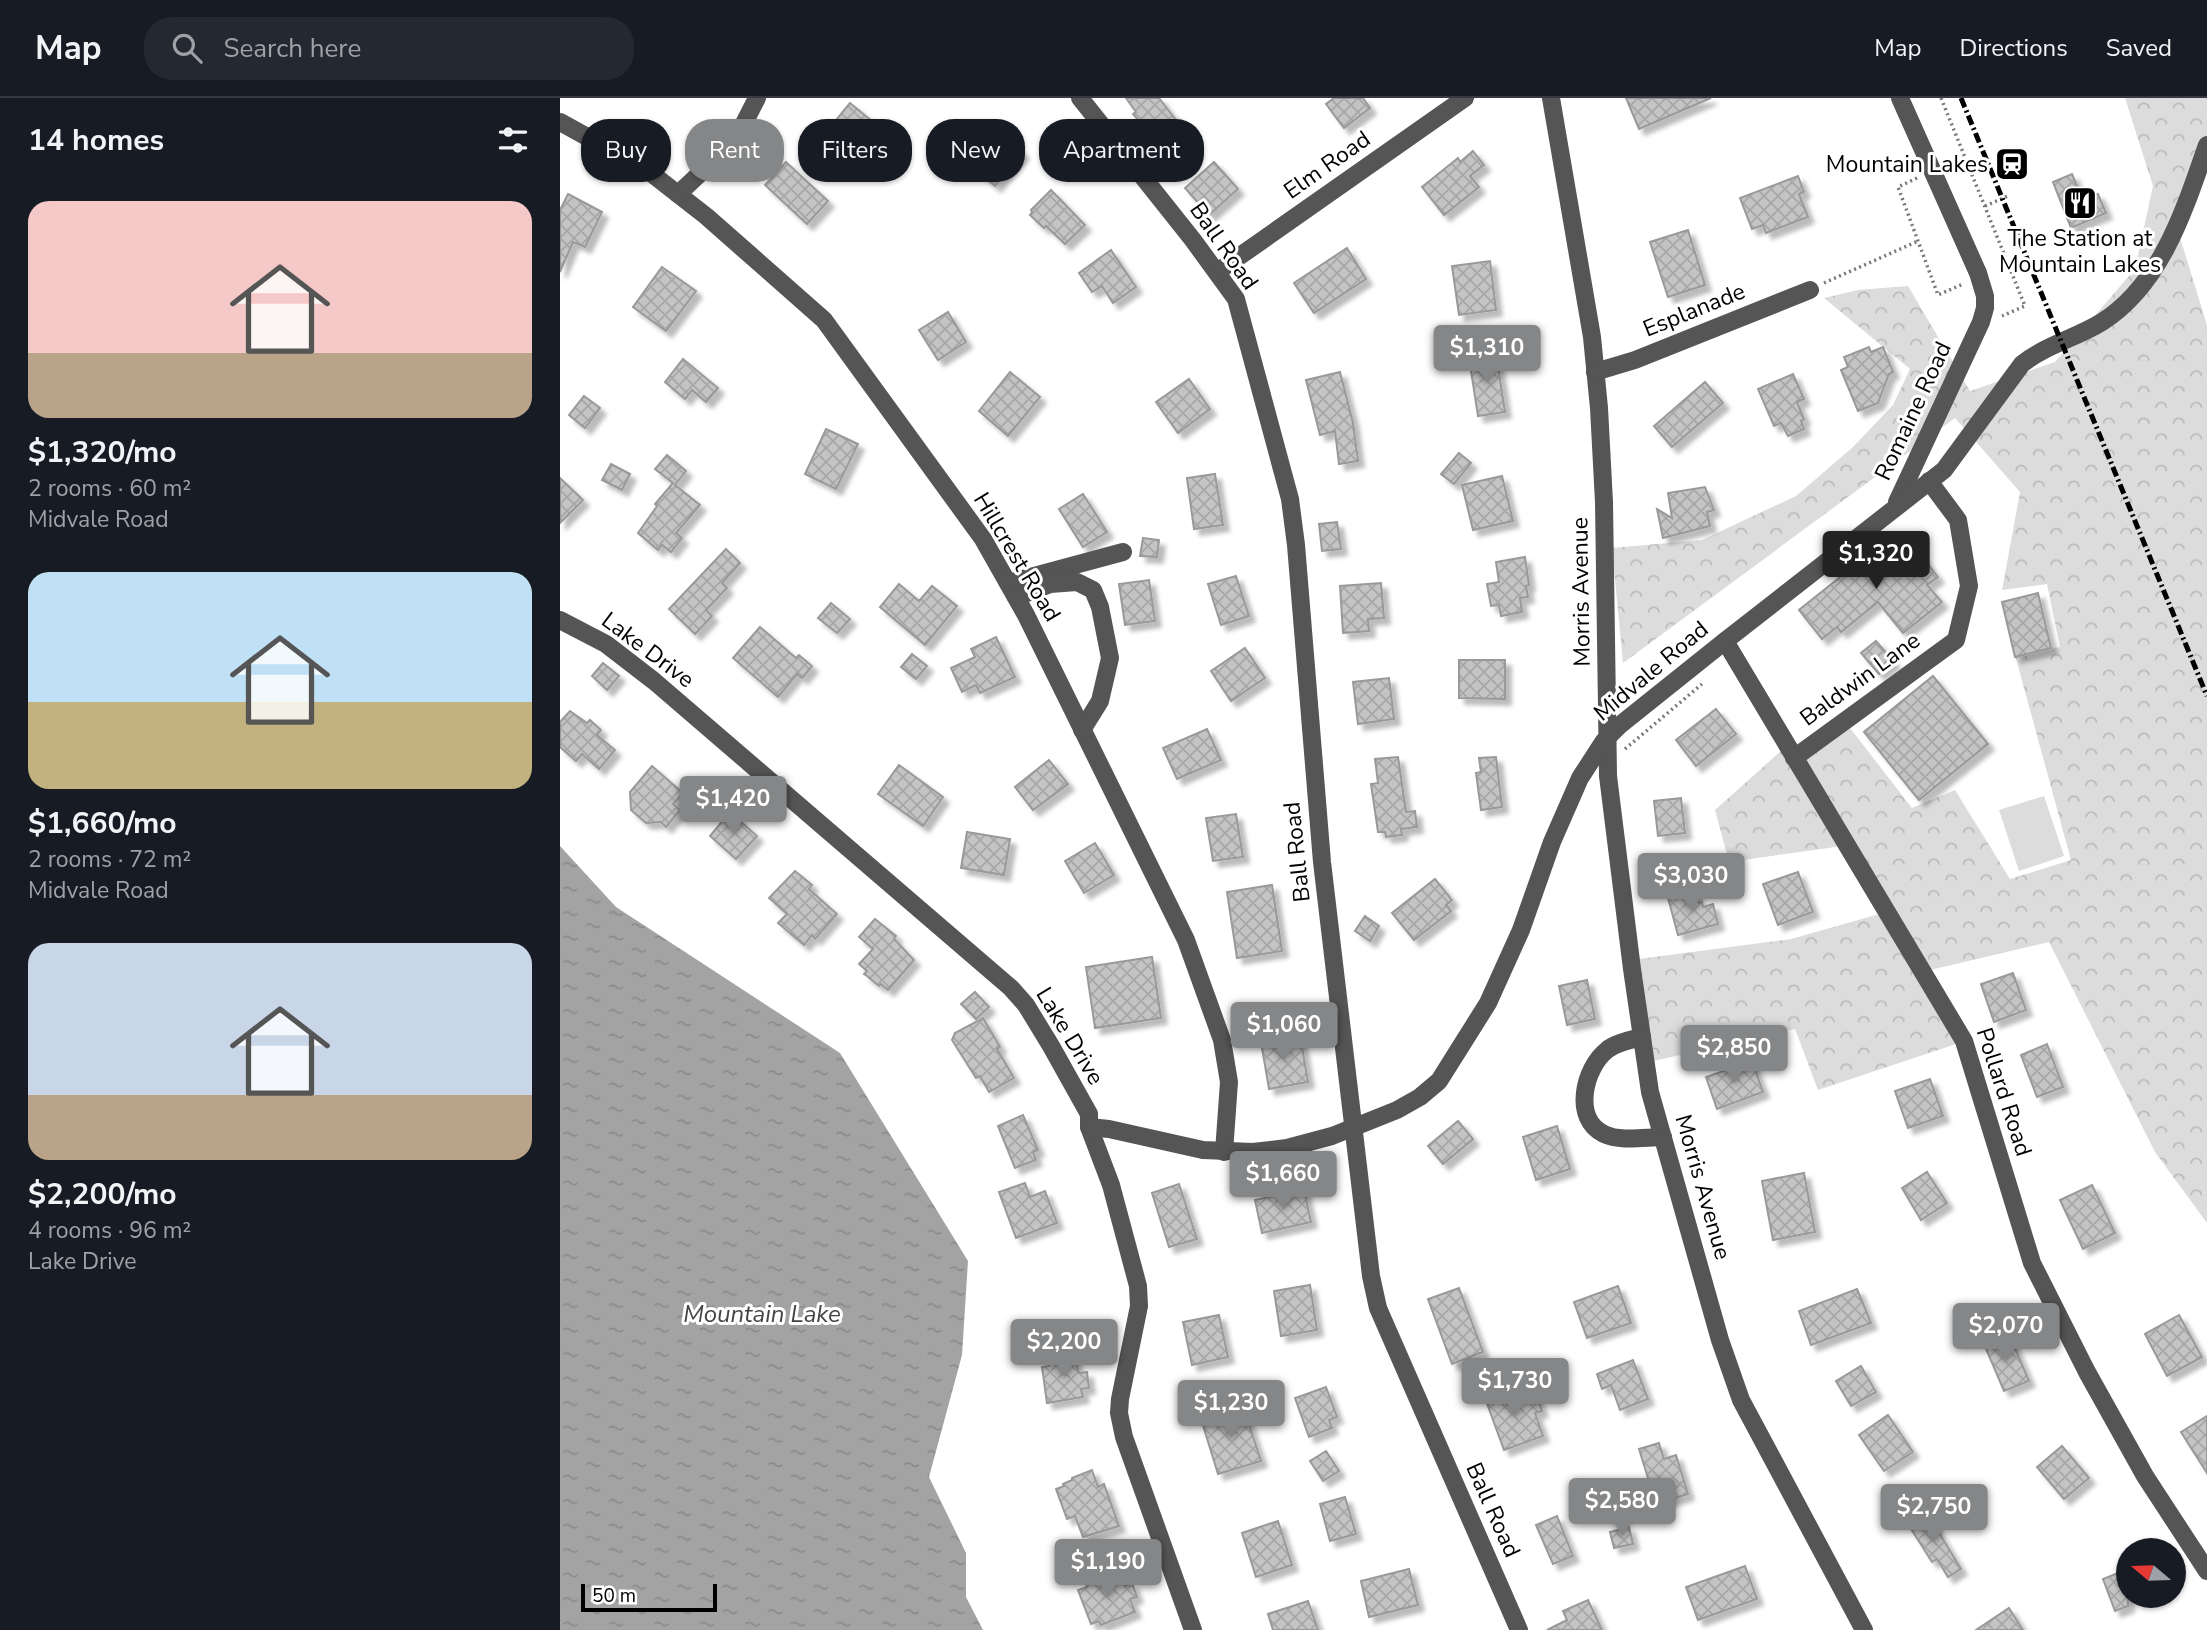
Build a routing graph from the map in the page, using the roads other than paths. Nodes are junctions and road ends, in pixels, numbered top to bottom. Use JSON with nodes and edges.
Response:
{"nodes":[{"id":1,"x":757,"y":98,"type":"edge"},
{"id":2,"x":1080,"y":98,"type":"edge"},
{"id":3,"x":1465,"y":98,"type":"edge"},
{"id":4,"x":1551,"y":98,"type":"edge"},
{"id":5,"x":1900,"y":98,"type":"edge"},
{"id":6,"x":560,"y":122,"type":"edge"},
{"id":7,"x":2207,"y":145,"type":"edge"},
{"id":8,"x":678,"y":194,"type":"junction"},
{"id":9,"x":1217,"y":272,"type":"junction"},
{"id":10,"x":1810,"y":290,"type":"road end"},
{"id":11,"x":1595,"y":372,"type":"junction"},
{"id":12,"x":1929,"y":481,"type":"junction"},
{"id":13,"x":1895,"y":506,"type":"junction"},
{"id":14,"x":1123,"y":552,"type":"dead end"},
{"id":15,"x":1012,"y":590,"type":"junction"},
{"id":16,"x":560,"y":620,"type":"edge"},
{"id":17,"x":1956,"y":640,"type":"joint"},
{"id":18,"x":1725,"y":641,"type":"junction"},
{"id":19,"x":1082,"y":730,"type":"junction"},
{"id":20,"x":1607,"y":738,"type":"junction"},
{"id":21,"x":1794,"y":758,"type":"junction"},
{"id":22,"x":1642,"y":1037,"type":"junction"},
{"id":23,"x":1089,"y":1127,"type":"junction"},
{"id":24,"x":1354,"y":1128,"type":"junction"},
{"id":25,"x":1663,"y":1136,"type":"junction"},
{"id":26,"x":1224,"y":1152,"type":"junction"},
{"id":27,"x":2207,"y":1571,"type":"edge"},
{"id":28,"x":1193,"y":1630,"type":"edge"},
{"id":29,"x":1519,"y":1630,"type":"edge"},
{"id":30,"x":1864,"y":1630,"type":"edge"}],
"edges":[{"from":1,"to":8,"type":"street"},
{"from":2,"to":9,"type":"street","name":"Ball Road"},
{"from":3,"to":9,"type":"street","name":"Elm Road"},
{"from":4,"to":11,"type":"street","name":"Morris Avenue"},
{"from":5,"to":13,"type":"street","name":"Romaine Road"},
{"from":6,"to":8,"type":"street","name":"Hillcrest Road"},
{"from":7,"to":12,"type":"street","name":"Midvale Road"},
{"from":8,"to":15,"type":"street","name":"Hillcrest Road"},
{"from":9,"to":24,"type":"street","name":"Ball Road"},
{"from":10,"to":11,"type":"street","name":"Esplanade"},
{"from":11,"to":20,"type":"street","name":"Morris Avenue"},
{"from":12,"to":13,"type":"street","name":"Midvale Road"},
{"from":12,"to":17,"type":"street","name":"Romaine Road"},
{"from":13,"to":18,"type":"street","name":"Midvale Road"},
{"from":14,"to":15,"type":"street"},
{"from":15,"to":19,"type":"street","name":"Hillcrest Road"},
{"from":15,"to":19,"type":"street"},
{"from":16,"to":23,"type":"street","name":"Lake Drive"},
{"from":17,"to":21,"type":"street","name":"Baldwin Lane"},
{"from":18,"to":20,"type":"street","name":"Midvale Road"},
{"from":18,"to":21,"type":"street","name":"Pollard Road"},
{"from":19,"to":26,"type":"street","name":"Hillcrest Road"},
{"from":20,"to":22,"type":"street","name":"Morris Avenue"},
{"from":20,"to":24,"type":"street","name":"Midvale Road"},
{"from":21,"to":27,"type":"street","name":"Pollard Road"},
{"from":22,"to":25,"type":"street","name":"Morris Avenue"},
{"from":22,"to":25,"type":"street"},
{"from":23,"to":26,"type":"street","name":"Midvale Road"},
{"from":23,"to":28,"type":"street","name":"Lake Drive"},
{"from":24,"to":26,"type":"street","name":"Midvale Road"},
{"from":24,"to":29,"type":"street","name":"Ball Road"},
{"from":25,"to":30,"type":"street","name":"Morris Avenue"}]}
